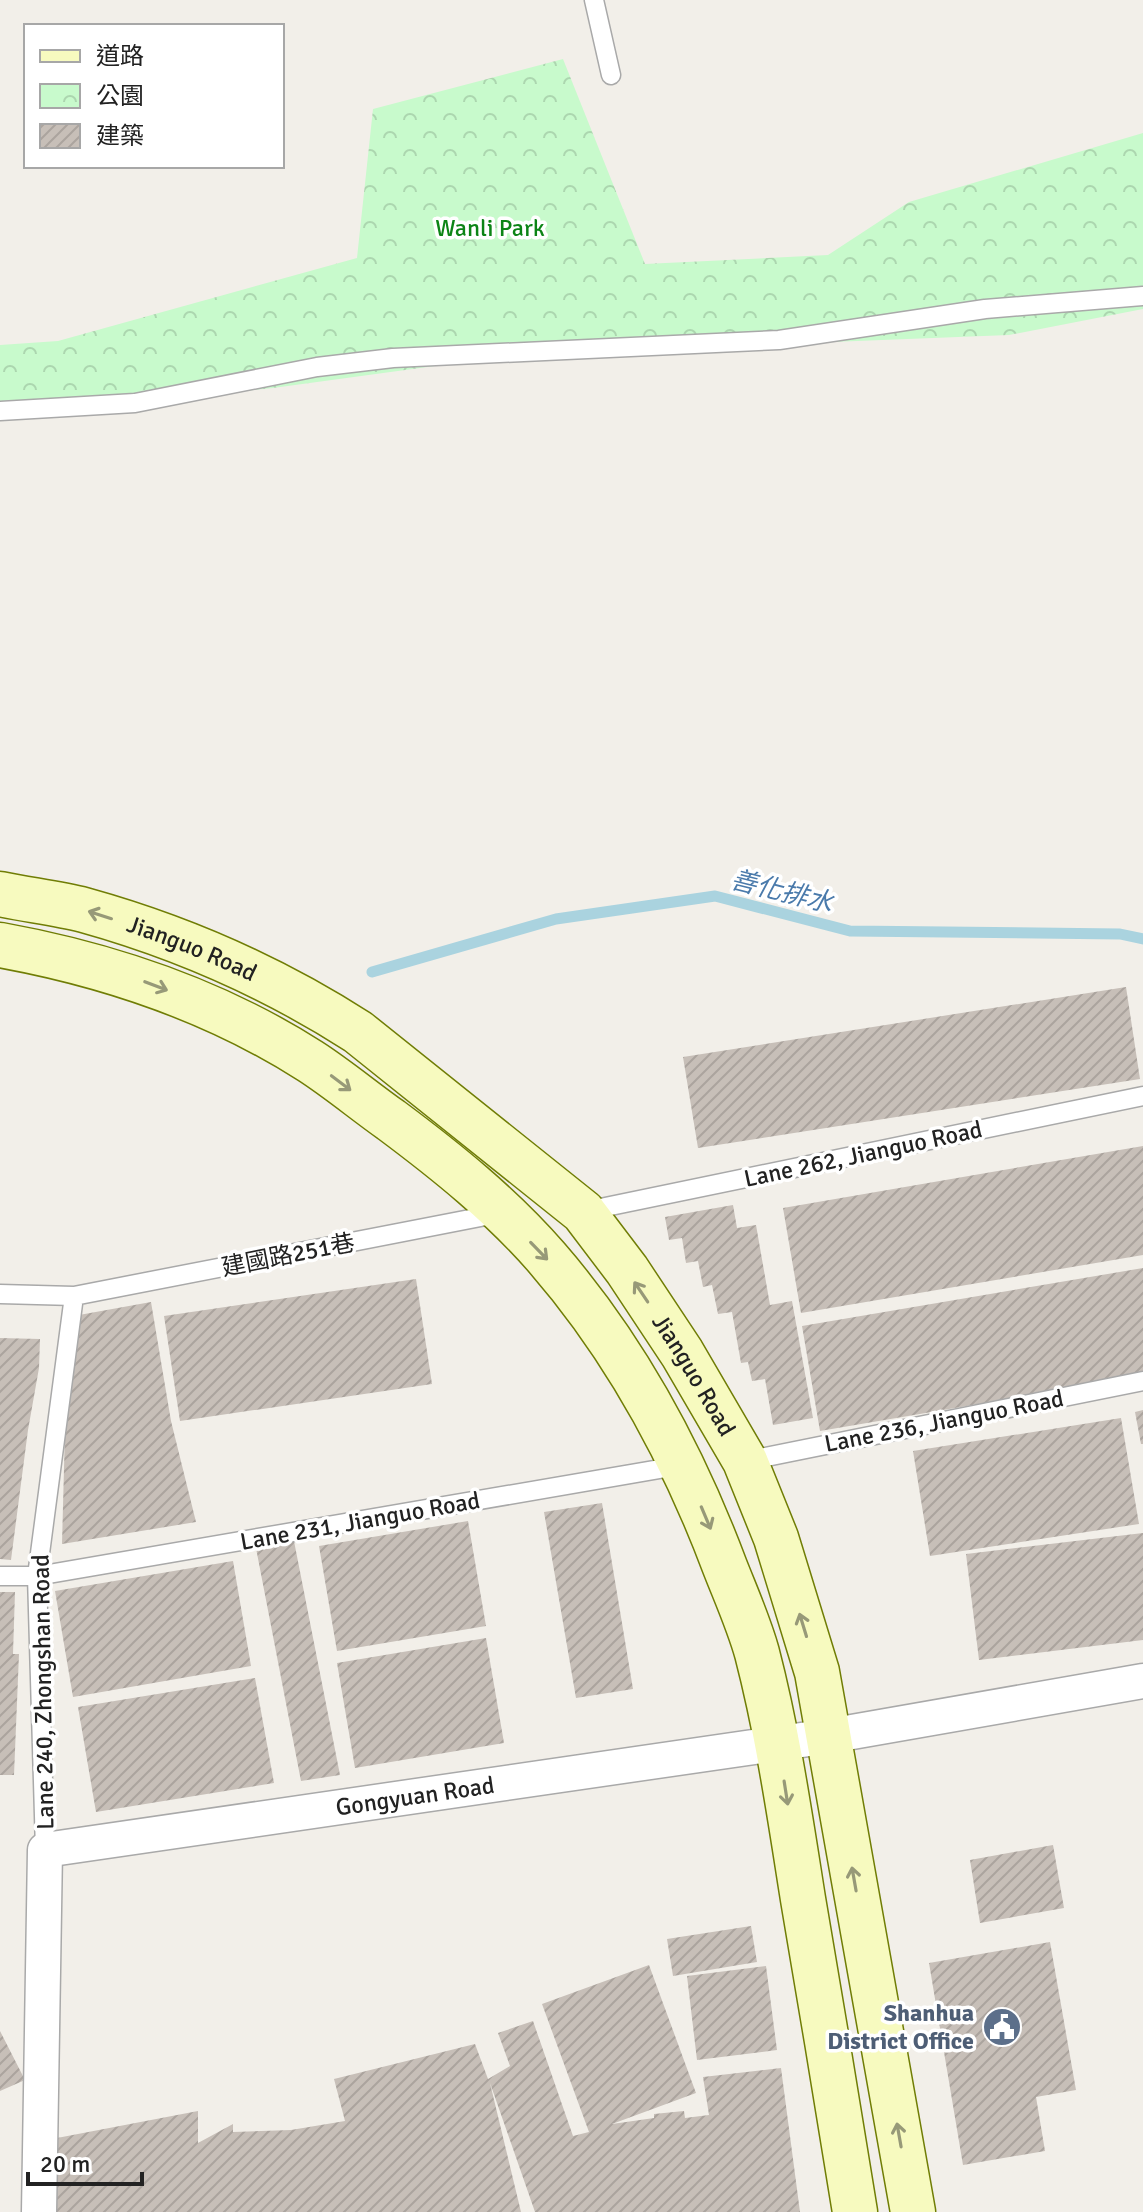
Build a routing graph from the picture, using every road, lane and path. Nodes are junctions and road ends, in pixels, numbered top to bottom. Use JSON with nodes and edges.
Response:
{"nodes":[{"id":1,"x":594,"y":0,"type":"edge"},
{"id":2,"x":611,"y":75,"type":"dead end"},
{"id":3,"x":1143,"y":296,"type":"edge"},
{"id":4,"x":0,"y":411,"type":"edge"},
{"id":5,"x":0,"y":894,"type":"edge"},
{"id":6,"x":0,"y":945,"type":"edge"},
{"id":7,"x":1143,"y":1096,"type":"edge"},
{"id":8,"x":583,"y":1212,"type":"junction"},
{"id":9,"x":502,"y":1213,"type":"junction"},
{"id":10,"x":0,"y":1294,"type":"edge"},
{"id":11,"x":74,"y":1296,"type":"junction"},
{"id":12,"x":1143,"y":1381,"type":"edge"},
{"id":13,"x":745,"y":1461,"type":"junction"},
{"id":14,"x":683,"y":1465,"type":"junction"},
{"id":15,"x":0,"y":1576,"type":"edge"},
{"id":16,"x":37,"y":1576,"type":"junction"},
{"id":17,"x":1143,"y":1681,"type":"edge"},
{"id":18,"x":829,"y":1736,"type":"junction"},
{"id":19,"x":778,"y":1743,"type":"junction"},
{"id":20,"x":45,"y":1850,"type":"junction"},
{"id":21,"x":39,"y":2212,"type":"edge"},
{"id":22,"x":855,"y":2212,"type":"edge"},
{"id":23,"x":913,"y":2212,"type":"edge"}],
"edges":[{"from":1,"to":2,"type":"lane"},
{"from":3,"to":4,"type":"lane"},
{"from":8,"to":5,"type":"street","name":"Jianguo Road","one_way":true},
{"from":6,"to":9,"type":"street","name":"Jianguo Road","one_way":true},
{"from":7,"to":8,"type":"lane","name":"Lane 262, Jianguo Road"},
{"from":13,"to":8,"type":"street","name":"Jianguo Road","one_way":true},
{"from":9,"to":11,"type":"lane","name":"建國路251巷"},
{"from":9,"to":14,"type":"street","name":"Jianguo Road","one_way":true},
{"from":10,"to":11,"type":"lane","name":"建國路251巷"},
{"from":11,"to":16,"type":"lane","name":"Lane 240, Zhongshan Road"},
{"from":12,"to":13,"type":"lane","name":"Lane 236, Jianguo Road"},
{"from":18,"to":13,"type":"street","name":"Jianguo Road","one_way":true},
{"from":14,"to":16,"type":"lane","name":"Lane 231, Jianguo Road"},
{"from":14,"to":19,"type":"street","name":"Jianguo Road","one_way":true},
{"from":15,"to":16,"type":"lane","name":"Lane 231, Jianguo Road"},
{"from":16,"to":20,"type":"lane","name":"Lane 240, Zhongshan Road"},
{"from":17,"to":18,"type":"street","name":"Gongyuan Road"},
{"from":18,"to":19,"type":"street","name":"Gongyuan Road"},
{"from":23,"to":18,"type":"street","name":"Jianguo Road","one_way":true},
{"from":19,"to":20,"type":"street","name":"Gongyuan Road"},
{"from":19,"to":22,"type":"street","name":"Jianguo Road","one_way":true},
{"from":20,"to":21,"type":"street"}]}
